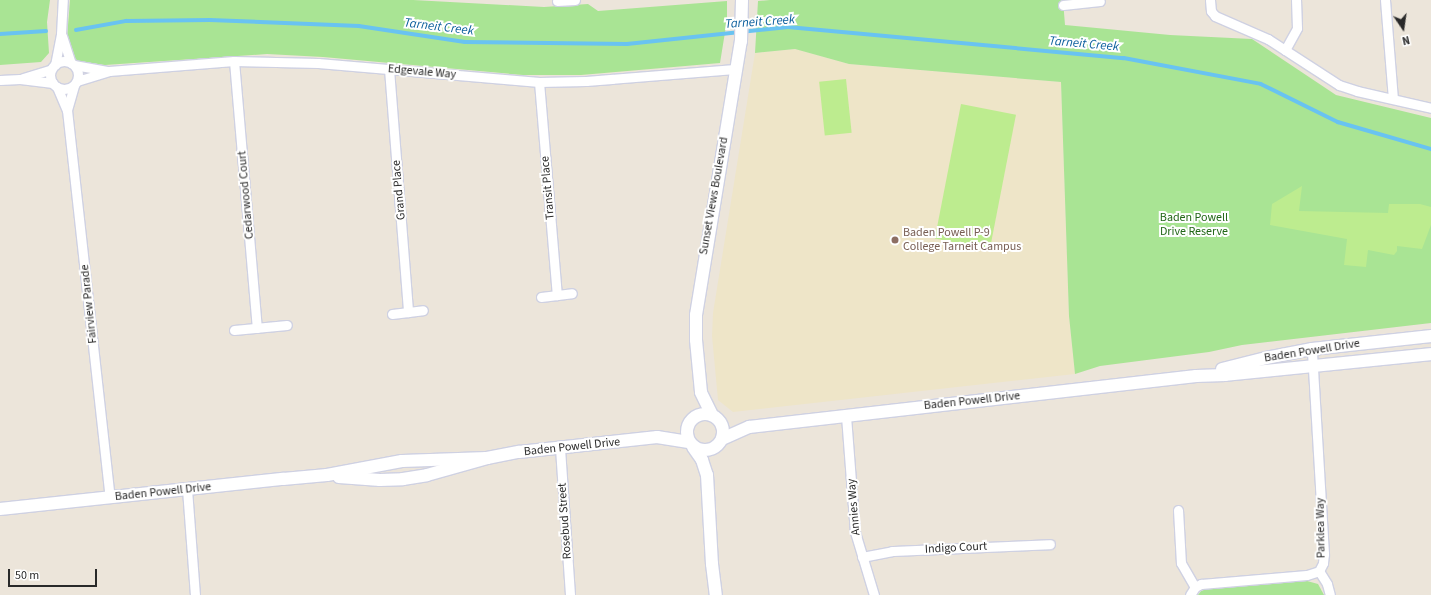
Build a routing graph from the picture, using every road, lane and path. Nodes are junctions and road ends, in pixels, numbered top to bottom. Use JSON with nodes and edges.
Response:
{"nodes":[{"id":1,"x":64,"y":0,"type":"edge"},
{"id":2,"x":573,"y":0,"type":"edge"},
{"id":3,"x":742,"y":0,"type":"edge"},
{"id":4,"x":1210,"y":0,"type":"edge"},
{"id":5,"x":1296,"y":0,"type":"edge"},
{"id":6,"x":1385,"y":0,"type":"edge"},
{"id":7,"x":557,"y":1,"type":"dead end"},
{"id":8,"x":1100,"y":1,"type":"dead end"},
{"id":9,"x":1084,"y":2,"type":"edge"},
{"id":10,"x":1063,"y":5,"type":"dead end"},
{"id":11,"x":61,"y":34,"type":"junction"},
{"id":12,"x":1285,"y":50,"type":"junction"},
{"id":13,"x":234,"y":61,"type":"junction"},
{"id":14,"x":73,"y":64,"type":"junction"},
{"id":15,"x":53,"y":67,"type":"junction"},
{"id":16,"x":389,"y":69,"type":"junction"},
{"id":17,"x":735,"y":69,"type":"junction"},
{"id":18,"x":109,"y":71,"type":"junction"},
{"id":19,"x":20,"y":79,"type":"junction"},
{"id":20,"x":0,"y":80,"type":"edge"},
{"id":21,"x":540,"y":82,"type":"junction"},
{"id":22,"x":76,"y":83,"type":"junction"},
{"id":23,"x":55,"y":85,"type":"junction"},
{"id":24,"x":1393,"y":99,"type":"junction"},
{"id":25,"x":1431,"y":108,"type":"edge"},
{"id":26,"x":67,"y":110,"type":"junction"},
{"id":27,"x":572,"y":293,"type":"dead end"},
{"id":28,"x":557,"y":295,"type":"junction"},
{"id":29,"x":541,"y":297,"type":"dead end"},
{"id":30,"x":423,"y":310,"type":"dead end"},
{"id":31,"x":408,"y":312,"type":"junction"},
{"id":32,"x":392,"y":314,"type":"dead end"},
{"id":33,"x":287,"y":325,"type":"dead end"},
{"id":34,"x":257,"y":328,"type":"junction"},
{"id":35,"x":234,"y":330,"type":"dead end"},
{"id":36,"x":1431,"y":336,"type":"edge"},
{"id":37,"x":1312,"y":349,"type":"junction"},
{"id":38,"x":1431,"y":354,"type":"edge"},
{"id":39,"x":1313,"y":366,"type":"junction"},
{"id":40,"x":1196,"y":376,"type":"junction"},
{"id":41,"x":701,"y":392,"type":"junction"},
{"id":42,"x":846,"y":416,"type":"junction"},
{"id":43,"x":716,"y":418,"type":"junction"},
{"id":44,"x":691,"y":421,"type":"junction"},
{"id":45,"x":749,"y":427,"type":"junction"},
{"id":46,"x":657,"y":437,"type":"junction"},
{"id":47,"x":722,"y":439,"type":"junction"},
{"id":48,"x":691,"y":444,"type":"junction"},
{"id":49,"x":560,"y":448,"type":"junction"},
{"id":50,"x":713,"y":449,"type":"junction"},
{"id":51,"x":487,"y":458,"type":"junction"},
{"id":52,"x":402,"y":461,"type":"junction"},
{"id":53,"x":707,"y":475,"type":"junction"},
{"id":54,"x":327,"y":476,"type":"junction"},
{"id":55,"x":403,"y":479,"type":"junction"},
{"id":56,"x":187,"y":489,"type":"junction"},
{"id":57,"x":110,"y":497,"type":"junction"},
{"id":58,"x":0,"y":510,"type":"edge"},
{"id":59,"x":1178,"y":510,"type":"dead end"},
{"id":60,"x":1050,"y":544,"type":"dead end"},
{"id":61,"x":862,"y":557,"type":"junction"},
{"id":62,"x":1319,"y":571,"type":"junction"},
{"id":63,"x":1195,"y":587,"type":"junction"},
{"id":64,"x":195,"y":595,"type":"edge"},
{"id":65,"x":570,"y":595,"type":"edge"},
{"id":66,"x":716,"y":595,"type":"edge"},
{"id":67,"x":874,"y":595,"type":"edge"},
{"id":68,"x":1190,"y":595,"type":"edge"},
{"id":69,"x":1330,"y":595,"type":"edge"}],
"edges":[{"from":1,"to":11,"type":"street"},
{"from":2,"to":7,"type":"street"},
{"from":3,"to":17,"type":"street","name":"Sunset Views Boulevard"},
{"from":4,"to":12,"type":"street"},
{"from":5,"to":12,"type":"street"},
{"from":6,"to":24,"type":"street"},
{"from":8,"to":9,"type":"street"},
{"from":9,"to":10,"type":"street"},
{"from":11,"to":14,"type":"street"},
{"from":11,"to":15,"type":"street"},
{"from":12,"to":24,"type":"street"},
{"from":13,"to":16,"type":"street","name":"Edgevale Way"},
{"from":13,"to":18,"type":"street","name":"Edgevale Way"},
{"from":13,"to":34,"type":"street","name":"Cedarwood Court"},
{"from":14,"to":15,"type":"street"},
{"from":14,"to":18,"type":"street","name":"Edgevale Way"},
{"from":14,"to":22,"type":"street"},
{"from":15,"to":19,"type":"street"},
{"from":15,"to":23,"type":"street"},
{"from":16,"to":21,"type":"street","name":"Edgevale Way"},
{"from":16,"to":31,"type":"street","name":"Grand Place"},
{"from":17,"to":21,"type":"street","name":"Edgevale Way"},
{"from":17,"to":41,"type":"street","name":"Sunset Views Boulevard"},
{"from":18,"to":22,"type":"street","name":"Edgevale Way"},
{"from":19,"to":20,"type":"street"},
{"from":19,"to":23,"type":"street"},
{"from":21,"to":28,"type":"street","name":"Transit Place"},
{"from":22,"to":23,"type":"street"},
{"from":22,"to":26,"type":"street","name":"Fairview Parade"},
{"from":23,"to":26,"type":"street","name":"Fairview Parade"},
{"from":24,"to":25,"type":"street"},
{"from":26,"to":57,"type":"street","name":"Fairview Parade"},
{"from":27,"to":28,"type":"street"},
{"from":28,"to":29,"type":"street"},
{"from":30,"to":31,"type":"street"},
{"from":31,"to":32,"type":"street"},
{"from":33,"to":34,"type":"street"},
{"from":34,"to":35,"type":"street"},
{"from":36,"to":37,"type":"street","name":"Baden Powell Drive"},
{"from":37,"to":39,"type":"street","name":"Parklea Way"},
{"from":37,"to":40,"type":"street","name":"Baden Powell Drive"},
{"from":38,"to":39,"type":"street","name":"Baden Powell Drive"},
{"from":39,"to":40,"type":"street","name":"Baden Powell Drive"},
{"from":39,"to":62,"type":"street","name":"Parklea Way"},
{"from":40,"to":42,"type":"street","name":"Baden Powell Drive"},
{"from":41,"to":43,"type":"street","name":"Sunset Views Boulevard"},
{"from":41,"to":44,"type":"street","name":"Sunset Views Boulevard"},
{"from":42,"to":45,"type":"street","name":"Baden Powell Drive"},
{"from":42,"to":61,"type":"street","name":"Annies Way"},
{"from":43,"to":44,"type":"street"},
{"from":43,"to":45,"type":"street","name":"Baden Powell Drive"},
{"from":43,"to":47,"type":"street"},
{"from":44,"to":46,"type":"street","name":"Baden Powell Drive"},
{"from":44,"to":48,"type":"street"},
{"from":45,"to":47,"type":"street","name":"Baden Powell Drive"},
{"from":46,"to":48,"type":"street","name":"Baden Powell Drive"},
{"from":46,"to":49,"type":"street","name":"Baden Powell Drive"},
{"from":47,"to":50,"type":"street"},
{"from":48,"to":50,"type":"street"},
{"from":48,"to":53,"type":"street"},
{"from":49,"to":51,"type":"street","name":"Baden Powell Drive"},
{"from":49,"to":65,"type":"street","name":"Rosebud Street"},
{"from":50,"to":53,"type":"street"},
{"from":51,"to":52,"type":"street","name":"Baden Powell Drive"},
{"from":51,"to":55,"type":"street","name":"Baden Powell Drive"},
{"from":52,"to":54,"type":"street","name":"Baden Powell Drive"},
{"from":52,"to":55,"type":"street"},
{"from":53,"to":66,"type":"street"},
{"from":54,"to":55,"type":"street","name":"Baden Powell Drive"},
{"from":54,"to":56,"type":"street","name":"Baden Powell Drive"},
{"from":56,"to":57,"type":"street","name":"Baden Powell Drive"},
{"from":56,"to":64,"type":"street"},
{"from":57,"to":58,"type":"street","name":"Baden Powell Drive"},
{"from":59,"to":63,"type":"street"},
{"from":60,"to":61,"type":"street","name":"Indigo Court"},
{"from":61,"to":67,"type":"street","name":"Annies Way"},
{"from":62,"to":63,"type":"street","name":"Parklea Way"},
{"from":62,"to":69,"type":"street"},
{"from":63,"to":68,"type":"street"}]}
